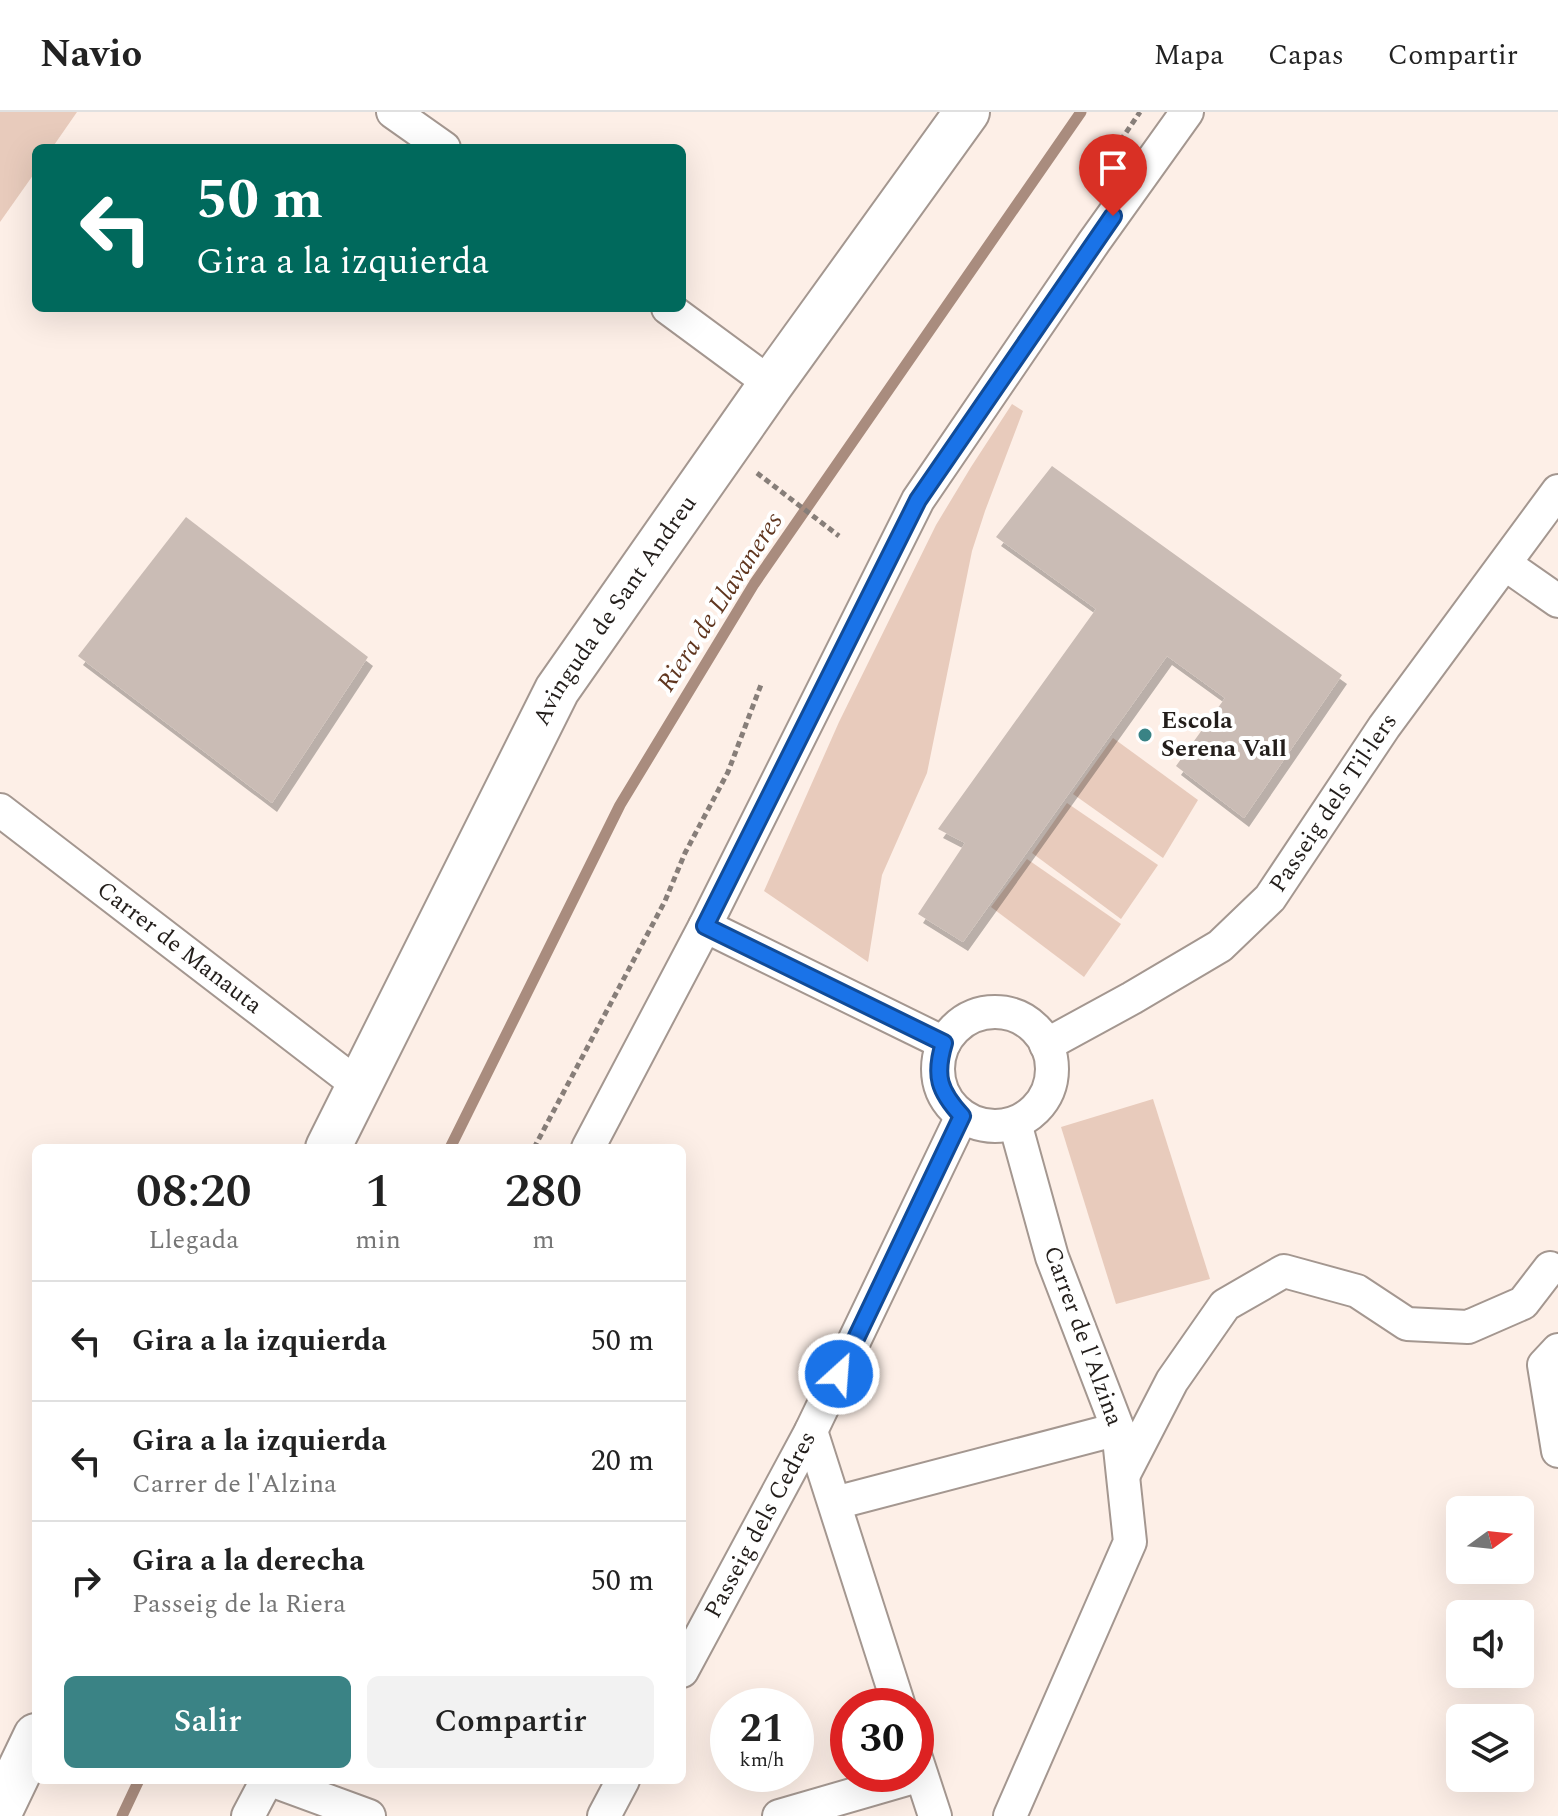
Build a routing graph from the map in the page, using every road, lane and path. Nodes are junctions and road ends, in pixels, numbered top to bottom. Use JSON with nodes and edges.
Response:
{"nodes":[{"id":1,"x":393,"y":112,"type":"edge"},
{"id":2,"x":967,"y":112,"type":"edge"},
{"id":3,"x":1187,"y":112,"type":"edge"},
{"id":4,"x":438,"y":144,"type":"edge"},
{"id":5,"x":673,"y":312,"type":"edge"},
{"id":6,"x":771,"y":384,"type":"junction"},
{"id":7,"x":757,"y":473,"type":"dead end"},
{"id":8,"x":1558,"y":491,"type":"edge"},
{"id":9,"x":839,"y":536,"type":"dead end"},
{"id":10,"x":1505,"y":564,"type":"junction"},
{"id":11,"x":1558,"y":601,"type":"edge"},
{"id":12,"x":762,"y":682,"type":"dead end"},
{"id":13,"x":0,"y":810,"type":"edge"},
{"id":14,"x":705,"y":926,"type":"junction"},
{"id":15,"x":944,"y":1043,"type":"junction"},
{"id":16,"x":1046,"y":1045,"type":"junction"},
{"id":17,"x":358,"y":1085,"type":"junction"},
{"id":18,"x":962,"y":1116,"type":"junction"},
{"id":19,"x":1015,"y":1123,"type":"junction"},
{"id":20,"x":330,"y":1144,"type":"edge"},
{"id":21,"x":536,"y":1144,"type":"edge"},
{"id":22,"x":590,"y":1144,"type":"edge"},
{"id":23,"x":1550,"y":1268,"type":"dead end"},
{"id":24,"x":1558,"y":1350,"type":"edge"},
{"id":25,"x":1118,"y":1429,"type":"junction"},
{"id":26,"x":811,"y":1431,"type":"junction"},
{"id":27,"x":1558,"y":1451,"type":"edge"},
{"id":28,"x":1124,"y":1474,"type":"junction"},
{"id":29,"x":835,"y":1503,"type":"junction"},
{"id":30,"x":686,"y":1664,"type":"edge"},
{"id":31,"x":893,"y":1688,"type":"edge"},
{"id":32,"x":32,"y":1744,"type":"edge"},
{"id":33,"x":267,"y":1784,"type":"edge"},
{"id":34,"x":280,"y":1784,"type":"edge"},
{"id":35,"x":621,"y":1784,"type":"edge"},
{"id":36,"x":846,"y":1792,"type":"edge"},
{"id":37,"x":927,"y":1792,"type":"edge"},
{"id":38,"x":0,"y":1811,"type":"edge"},
{"id":39,"x":248,"y":1816,"type":"edge"},
{"id":40,"x":369,"y":1816,"type":"edge"},
{"id":41,"x":604,"y":1816,"type":"edge"},
{"id":42,"x":779,"y":1816,"type":"edge"},
{"id":43,"x":935,"y":1816,"type":"edge"},
{"id":44,"x":1010,"y":1816,"type":"edge"}],
"edges":[{"from":1,"to":4,"type":"street"},
{"from":2,"to":6,"type":"street","name":"Avinguda de Sant Andreu"},
{"from":3,"to":14,"type":"street"},
{"from":5,"to":6,"type":"street"},
{"from":6,"to":17,"type":"street","name":"Avinguda de Sant Andreu"},
{"from":7,"to":9,"type":"path"},
{"from":8,"to":10,"type":"street","name":"Passeig dels Til·lers"},
{"from":10,"to":11,"type":"street"},
{"from":10,"to":16,"type":"street","name":"Passeig dels Til·lers"},
{"from":12,"to":21,"type":"path"},
{"from":13,"to":17,"type":"street","name":"Carrer de Manauta"},
{"from":14,"to":15,"type":"street"},
{"from":14,"to":22,"type":"street"},
{"from":15,"to":16,"type":"street"},
{"from":15,"to":18,"type":"street"},
{"from":16,"to":19,"type":"street"},
{"from":17,"to":20,"type":"street","name":"Avinguda de Sant Andreu"},
{"from":18,"to":19,"type":"street"},
{"from":18,"to":26,"type":"street","name":"Passeig dels Cedres"},
{"from":19,"to":25,"type":"street","name":"Carrer de l'Alzina"},
{"from":23,"to":28,"type":"street"},
{"from":24,"to":27,"type":"street"},
{"from":25,"to":28,"type":"street","name":"Carrer de l'Alzina"},
{"from":25,"to":29,"type":"street"},
{"from":26,"to":29,"type":"street"},
{"from":26,"to":30,"type":"street","name":"Passeig dels Cedres"},
{"from":28,"to":44,"type":"street","name":"Carrer de l'Alzina"},
{"from":29,"to":31,"type":"street"},
{"from":32,"to":38,"type":"street"},
{"from":33,"to":39,"type":"street"},
{"from":34,"to":40,"type":"street"},
{"from":35,"to":41,"type":"street"},
{"from":36,"to":42,"type":"street"},
{"from":37,"to":43,"type":"street"}]}
